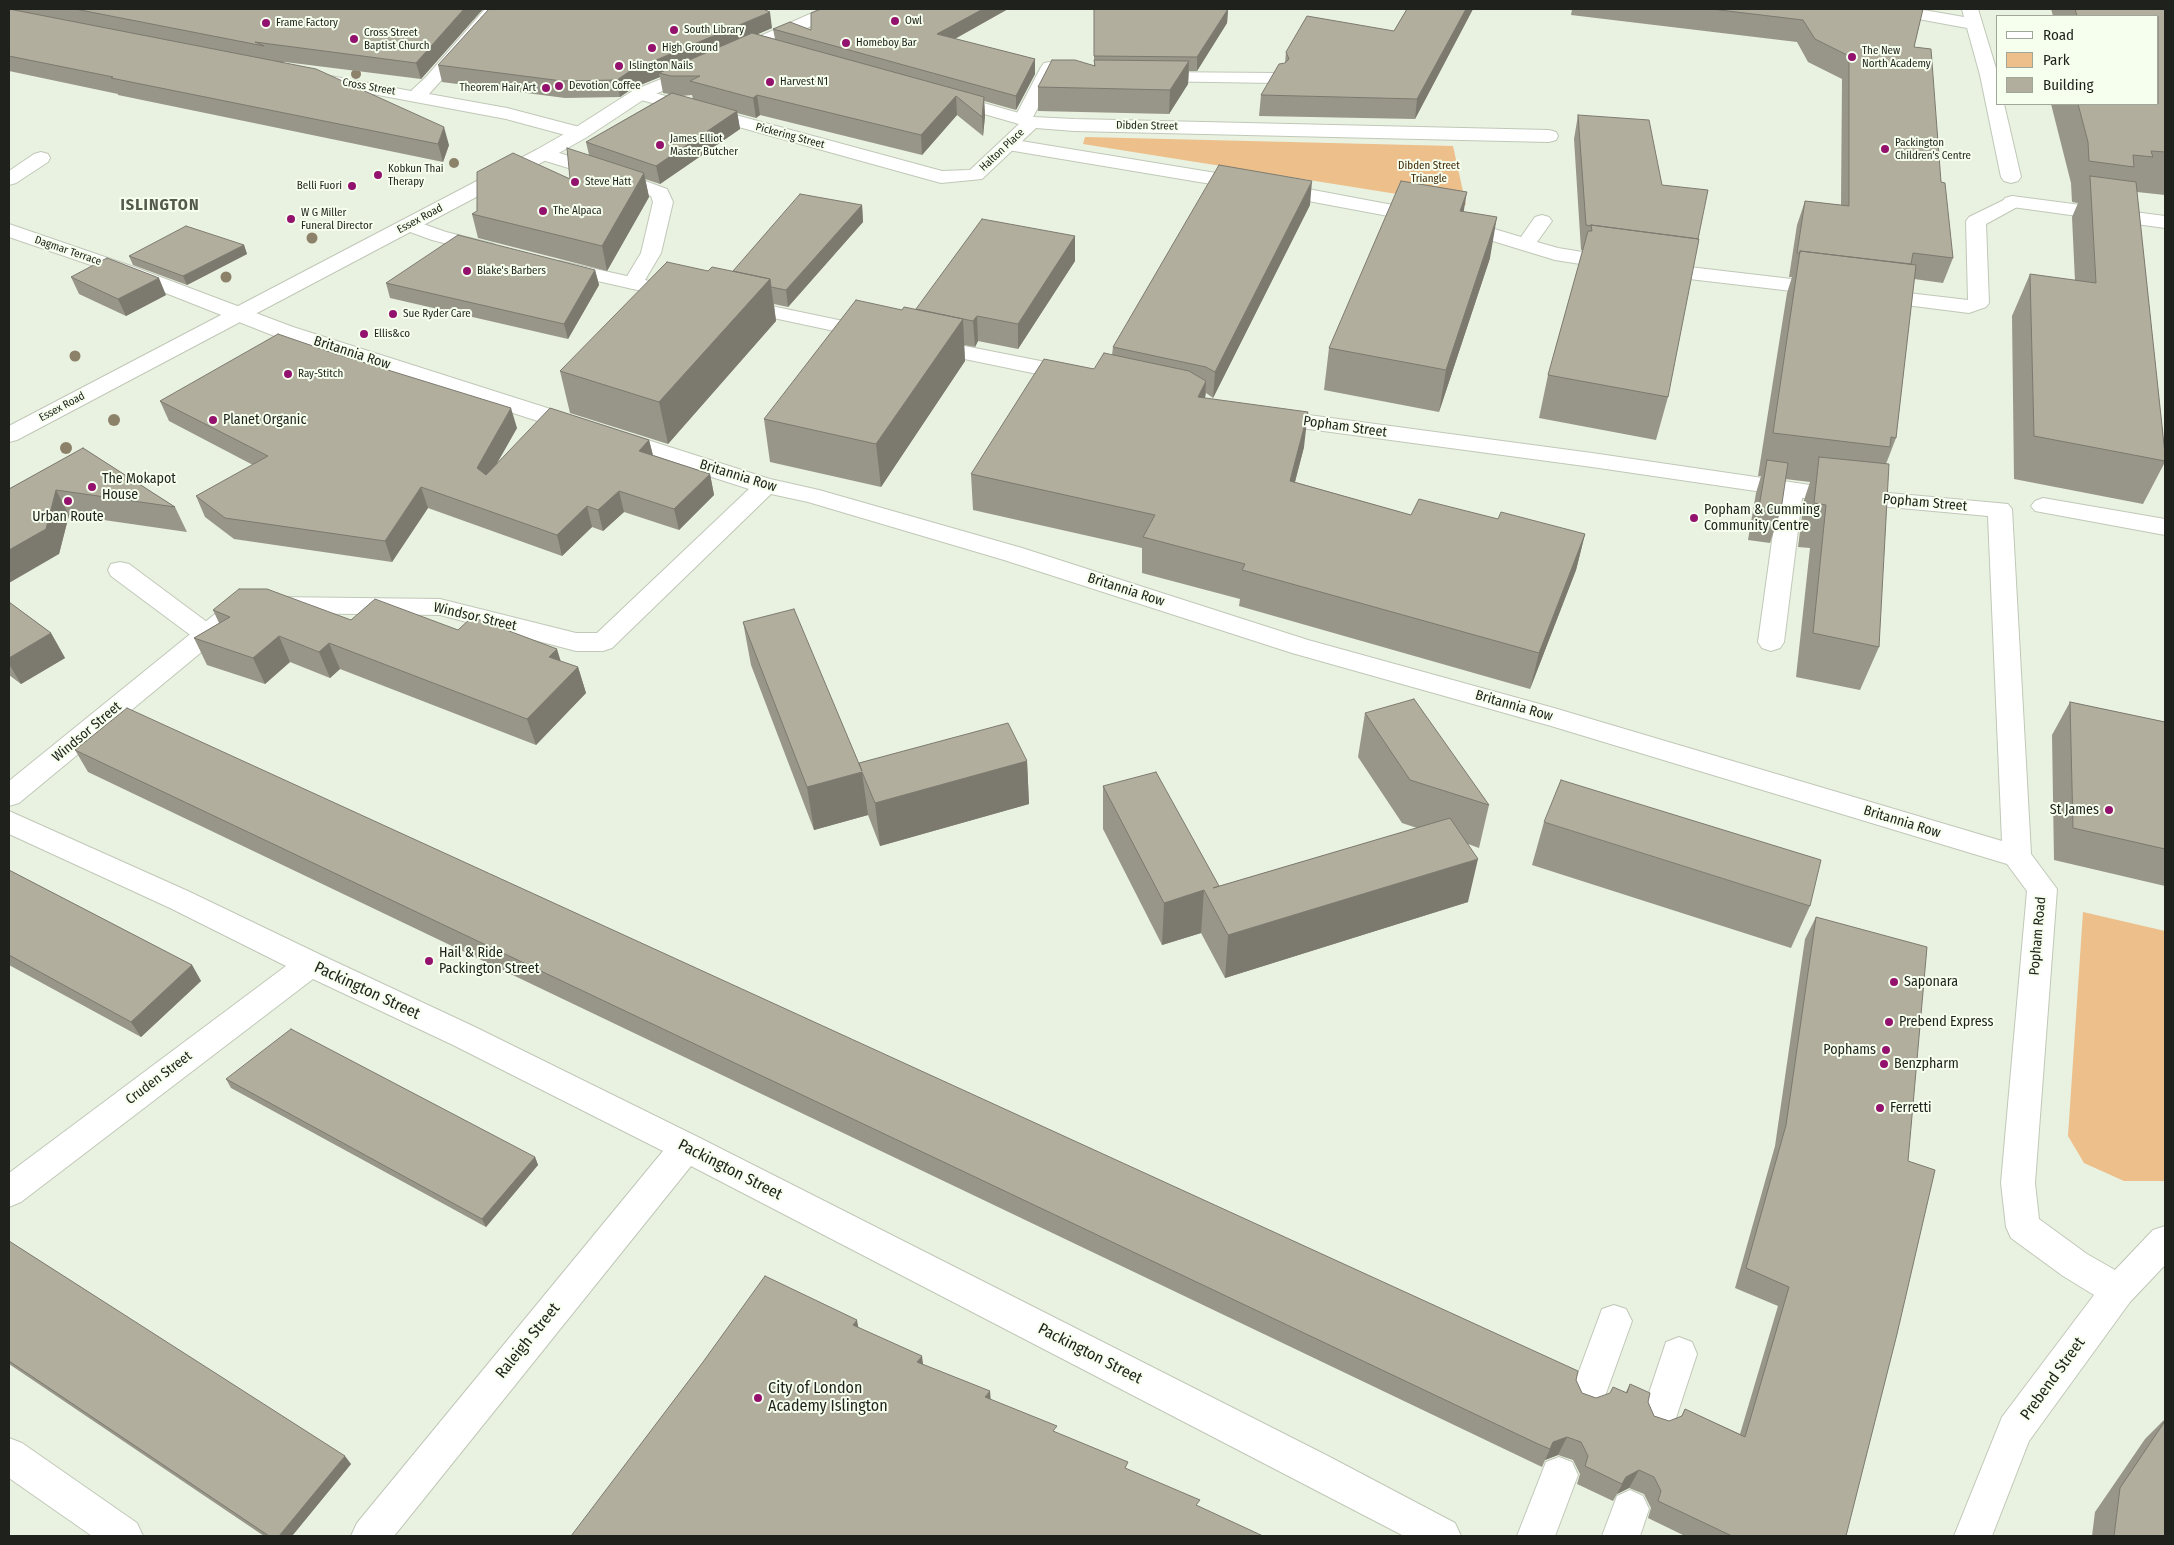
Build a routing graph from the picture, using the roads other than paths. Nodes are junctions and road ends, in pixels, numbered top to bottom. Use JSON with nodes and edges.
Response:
{"nodes":[{"id":1,"x":493,"y":9,"type":"edge"},
{"id":2,"x":834,"y":9,"type":"edge"},
{"id":3,"x":1890,"y":9,"type":"edge"},
{"id":4,"x":1972,"y":16,"type":"edge"},
{"id":5,"x":756,"y":45,"type":"junction"},
{"id":6,"x":782,"y":52,"type":"edge"},
{"id":7,"x":1053,"y":73,"type":"edge"},
{"id":8,"x":292,"y":74,"type":"edge"},
{"id":9,"x":1130,"y":77,"type":"edge"},
{"id":10,"x":1277,"y":78,"type":"edge"},
{"id":11,"x":927,"y":92,"type":"edge"},
{"id":12,"x":640,"y":94,"type":"junction"},
{"id":13,"x":416,"y":96,"type":"junction"},
{"id":14,"x":1028,"y":120,"type":"junction"},
{"id":15,"x":580,"y":133,"type":"junction"},
{"id":16,"x":1549,"y":136,"type":"dead end"},
{"id":17,"x":1009,"y":145,"type":"junction"},
{"id":18,"x":543,"y":154,"type":"junction"},
{"id":19,"x":40,"y":158,"type":"dead end"},
{"id":20,"x":941,"y":177,"type":"joint"},
{"id":21,"x":2011,"y":177,"type":"dead end"},
{"id":22,"x":9,"y":179,"type":"edge"},
{"id":23,"x":1542,"y":220,"type":"dead end"},
{"id":24,"x":2165,"y":222,"type":"edge"},
{"id":25,"x":409,"y":225,"type":"junction"},
{"id":26,"x":9,"y":230,"type":"edge"},
{"id":27,"x":1525,"y":244,"type":"junction"},
{"id":28,"x":504,"y":253,"type":"edge"},
{"id":29,"x":542,"y":263,"type":"edge"},
{"id":30,"x":633,"y":283,"type":"junction"},
{"id":31,"x":239,"y":315,"type":"junction"},
{"id":32,"x":1098,"y":379,"type":"edge"},
{"id":33,"x":1247,"y":414,"type":"edge"},
{"id":34,"x":9,"y":435,"type":"edge"},
{"id":35,"x":766,"y":486,"type":"junction"},
{"id":36,"x":1791,"y":490,"type":"junction"},
{"id":37,"x":2043,"y":506,"type":"dead end"},
{"id":38,"x":2165,"y":528,"type":"edge"},
{"id":39,"x":120,"y":570,"type":"dead end"},
{"id":40,"x":206,"y":634,"type":"junction"},
{"id":41,"x":1771,"y":642,"type":"dead end"},
{"id":42,"x":9,"y":796,"type":"edge"},
{"id":43,"x":9,"y":822,"type":"edge"},
{"id":44,"x":2017,"y":856,"type":"junction"},
{"id":45,"x":310,"y":964,"type":"junction"},
{"id":46,"x":686,"y":1147,"type":"junction"},
{"id":47,"x":9,"y":1192,"type":"edge"},
{"id":48,"x":2165,"y":1241,"type":"edge"},
{"id":49,"x":2118,"y":1291,"type":"junction"},
{"id":50,"x":1614,"y":1322,"type":"dead end"},
{"id":51,"x":1679,"y":1354,"type":"dead end"},
{"id":52,"x":1587,"y":1398,"type":"edge"},
{"id":53,"x":1658,"y":1420,"type":"edge"},
{"id":54,"x":9,"y":1456,"type":"edge"},
{"id":55,"x":1559,"y":1475,"type":"dead end"},
{"id":56,"x":124,"y":1536,"type":"edge"},
{"id":57,"x":370,"y":1536,"type":"edge"},
{"id":58,"x":1442,"y":1536,"type":"edge"},
{"id":59,"x":1536,"y":1536,"type":"edge"},
{"id":60,"x":1973,"y":1536,"type":"edge"}],
"edges":[{"from":1,"to":13,"type":"street"},
{"from":2,"to":5,"type":"street","name":"Essex Road"},
{"from":3,"to":4,"type":"street"},
{"from":4,"to":21,"type":"street"},
{"from":5,"to":6,"type":"street"},
{"from":5,"to":12,"type":"street","name":"Essex Road"},
{"from":7,"to":14,"type":"street","name":"Halton Place"},
{"from":8,"to":13,"type":"street","name":"Cross Street"},
{"from":9,"to":10,"type":"street"},
{"from":11,"to":14,"type":"street","name":"Dibden Street"},
{"from":12,"to":15,"type":"street","name":"Essex Road"},
{"from":12,"to":20,"type":"street","name":"Pickering Street"},
{"from":13,"to":15,"type":"street","name":"Cross Street"},
{"from":14,"to":16,"type":"street","name":"Dibden Street"},
{"from":14,"to":17,"type":"street","name":"Halton Place"},
{"from":15,"to":18,"type":"street","name":"Essex Road"},
{"from":17,"to":20,"type":"street","name":"Halton Place"},
{"from":17,"to":27,"type":"street"},
{"from":18,"to":25,"type":"street","name":"Essex Road"},
{"from":18,"to":30,"type":"street"},
{"from":19,"to":22,"type":"street"},
{"from":23,"to":27,"type":"street"},
{"from":24,"to":27,"type":"street"},
{"from":25,"to":28,"type":"street"},
{"from":25,"to":31,"type":"street","name":"Essex Road"},
{"from":26,"to":31,"type":"street","name":"Dagmar Terrace"},
{"from":29,"to":30,"type":"street"},
{"from":30,"to":32,"type":"street"},
{"from":31,"to":34,"type":"street","name":"Essex Road"},
{"from":31,"to":35,"type":"street","name":"Britannia Row"},
{"from":33,"to":36,"type":"street","name":"Popham Street"},
{"from":35,"to":40,"type":"street","name":"Windsor Street"},
{"from":35,"to":44,"type":"street","name":"Britannia Row"},
{"from":36,"to":41,"type":"street"},
{"from":36,"to":44,"type":"street","name":"Popham Street"},
{"from":37,"to":38,"type":"street"},
{"from":39,"to":40,"type":"street"},
{"from":40,"to":42,"type":"street","name":"Windsor Street"},
{"from":43,"to":45,"type":"street","name":"Packington Street"},
{"from":44,"to":49,"type":"street","name":"Popham Road"},
{"from":45,"to":46,"type":"street","name":"Packington Street"},
{"from":45,"to":47,"type":"street","name":"Cruden Street"},
{"from":46,"to":57,"type":"street","name":"Raleigh Street"},
{"from":46,"to":58,"type":"street","name":"Packington Street"},
{"from":48,"to":49,"type":"street","name":"Prebend Street"},
{"from":49,"to":60,"type":"street","name":"Prebend Street"},
{"from":50,"to":52,"type":"street"},
{"from":51,"to":53,"type":"street"},
{"from":54,"to":56,"type":"street"},
{"from":55,"to":59,"type":"street"}]}
